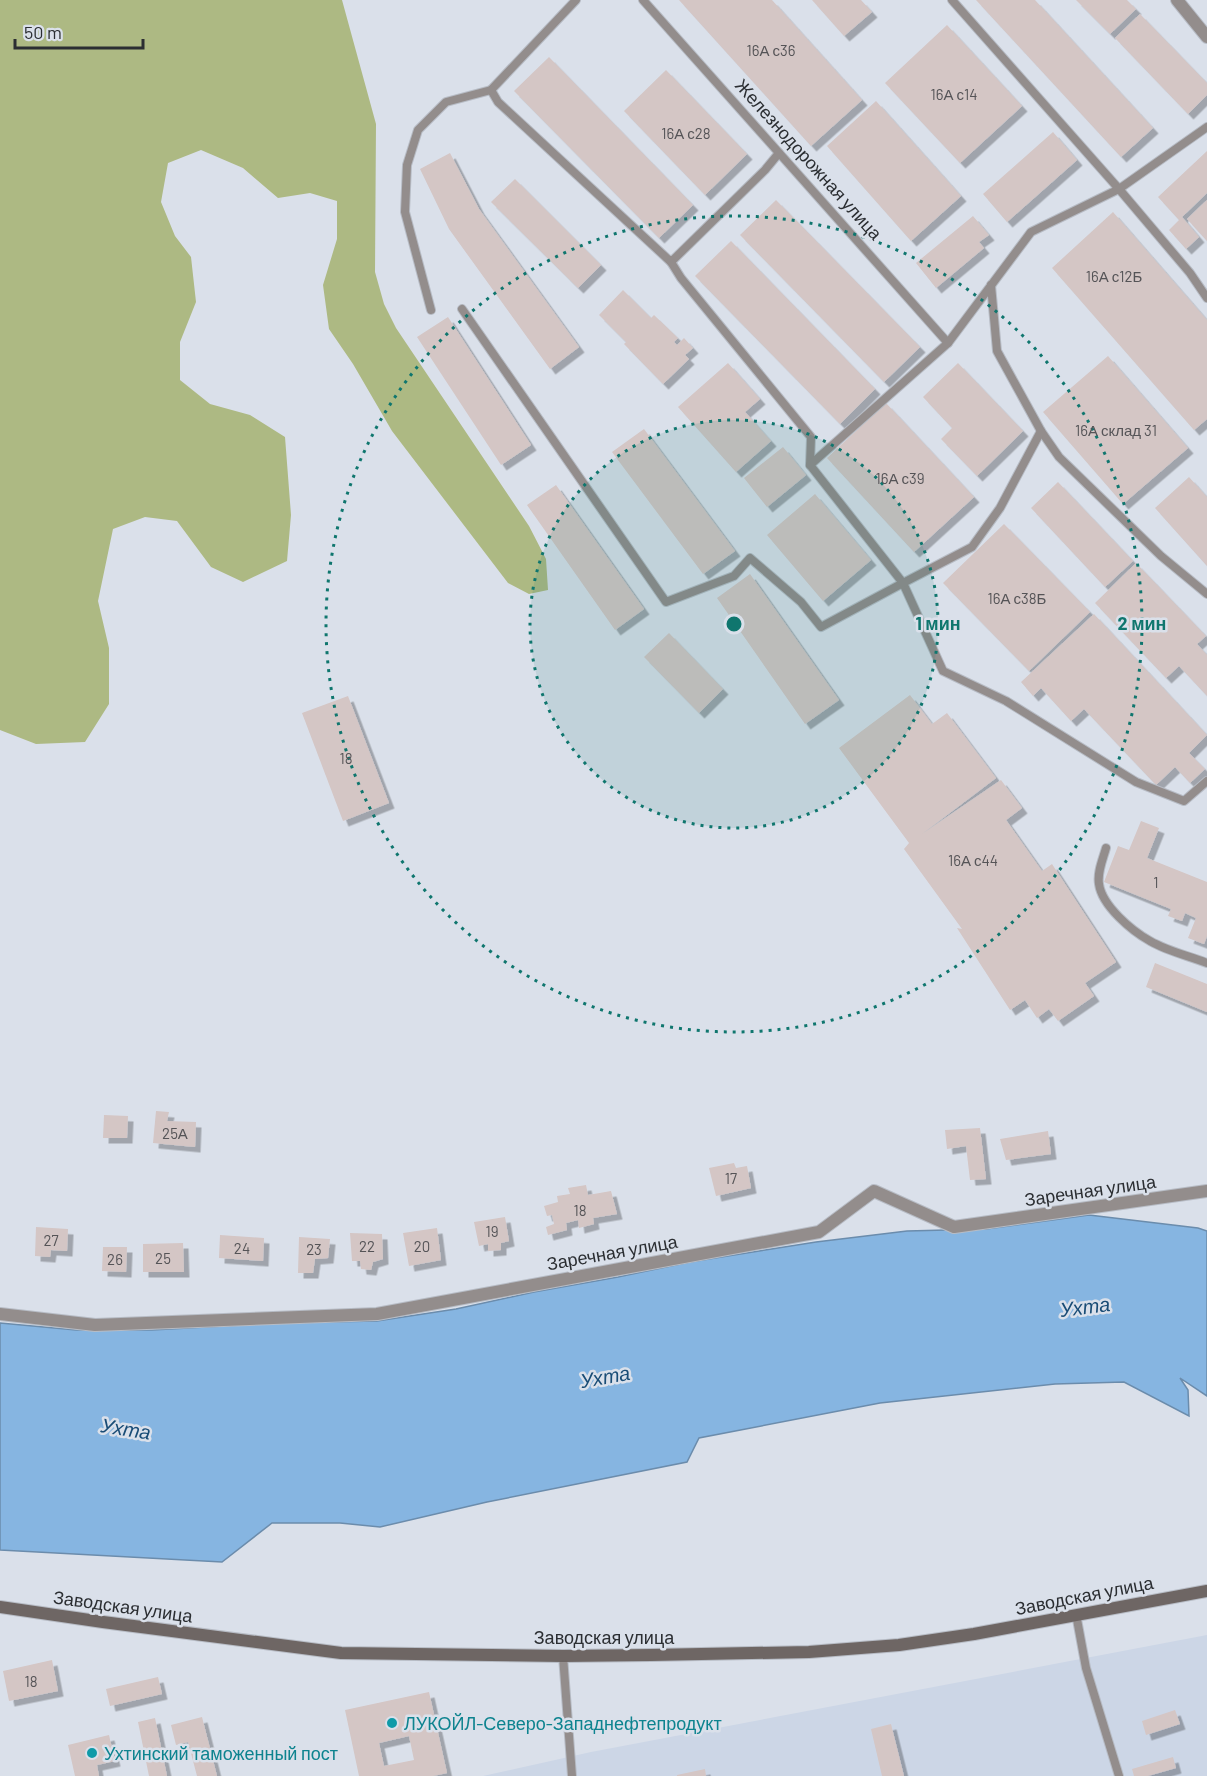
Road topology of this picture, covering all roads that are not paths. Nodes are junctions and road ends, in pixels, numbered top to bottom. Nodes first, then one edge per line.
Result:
1 (576, 0) edge
2 (643, 0) edge
3 (952, 0) edge
4 (1177, 0) edge
5 (1207, 37) edge
6 (491, 90) junction
7 (1207, 128) edge
8 (779, 153) junction
9 (1119, 189) junction
10 (671, 262) junction
11 (991, 285) junction
12 (1207, 297) edge
13 (462, 309) dead end
14 (431, 310) dead end
15 (948, 343) junction
16 (1041, 431) junction
17 (810, 465) junction
18 (903, 583) junction
19 (1207, 594) edge
20 (1207, 781) edge
21 (1106, 848) dead end
22 (1207, 963) edge
23 (1207, 1191) edge
24 (0, 1314) edge
25 (1207, 1591) edge
26 (0, 1607) edge
27 (1076, 1614) junction
28 (563, 1656) junction
29 (572, 1776) edge
30 (1119, 1776) edge

1 - 6 lane
2 - 8 lane, Железнодорожная улица
3 - 9 lane
4 - 5 street
6 - 10 lane
6 - 14 lane
7 - 9 lane
8 - 10 lane
8 - 15 lane, Железнодорожная улица
9 - 11 lane
9 - 12 lane
10 - 17 lane
11 - 15 lane
11 - 16 lane
13 - 18 lane
15 - 17 lane
16 - 18 lane
16 - 19 lane
17 - 18 lane
18 - 20 lane
21 - 22 lane
23 - 24 street, Заречная улица
25 - 27 street, Заводская улица
26 - 28 street, Заводская улица
27 - 28 street, Заводская улица
27 - 30 lane
28 - 29 lane

